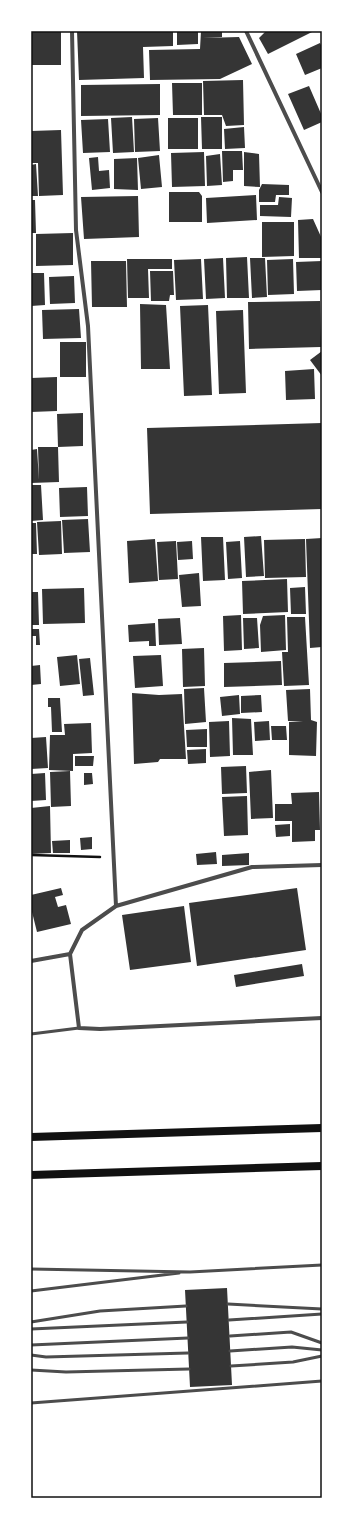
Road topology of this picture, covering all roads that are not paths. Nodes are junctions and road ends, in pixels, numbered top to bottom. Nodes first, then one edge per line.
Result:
1 (72, 31) edge
2 (246, 31) edge
3 (322, 192) edge
4 (322, 865) edge
5 (116, 906) junction
6 (70, 954) junction
7 (31, 961) edge
8 (322, 1018) edge
9 (79, 1028) junction
10 (31, 1034) edge
11 (322, 1128) edge
12 (31, 1136) edge
13 (322, 1166) edge
14 (31, 1175) edge
15 (322, 1265) edge
16 (31, 1269) edge
17 (190, 1272) junction
18 (31, 1291) edge
19 (228, 1304) dead end
20 (186, 1306) dead end
21 (322, 1309) edge
22 (322, 1314) edge
23 (229, 1320) dead end
24 (31, 1322) edge
25 (187, 1322) dead end
26 (31, 1329) edge
27 (230, 1336) dead end
28 (188, 1338) dead end
29 (322, 1344) edge
30 (31, 1345) edge
31 (322, 1350) edge
32 (230, 1351) dead end
33 (188, 1353) dead end
34 (31, 1355) edge
35 (322, 1356) edge
36 (231, 1366) dead end
37 (189, 1369) dead end
38 (31, 1370) edge
39 (322, 1380) edge
40 (31, 1403) edge

1 - 5 street
2 - 3 street
4 - 5 street
5 - 6 street
6 - 7 street
6 - 9 street
8 - 9 street
9 - 10 lane
11 - 12 main road
13 - 14 main road
15 - 17 lane
16 - 17 lane
17 - 18 lane
19 - 21 lane
20 - 24 lane
22 - 23 lane
25 - 26 lane
27 - 29 lane
28 - 30 lane
31 - 32 lane
33 - 34 lane
35 - 36 lane
37 - 38 lane
39 - 40 lane

